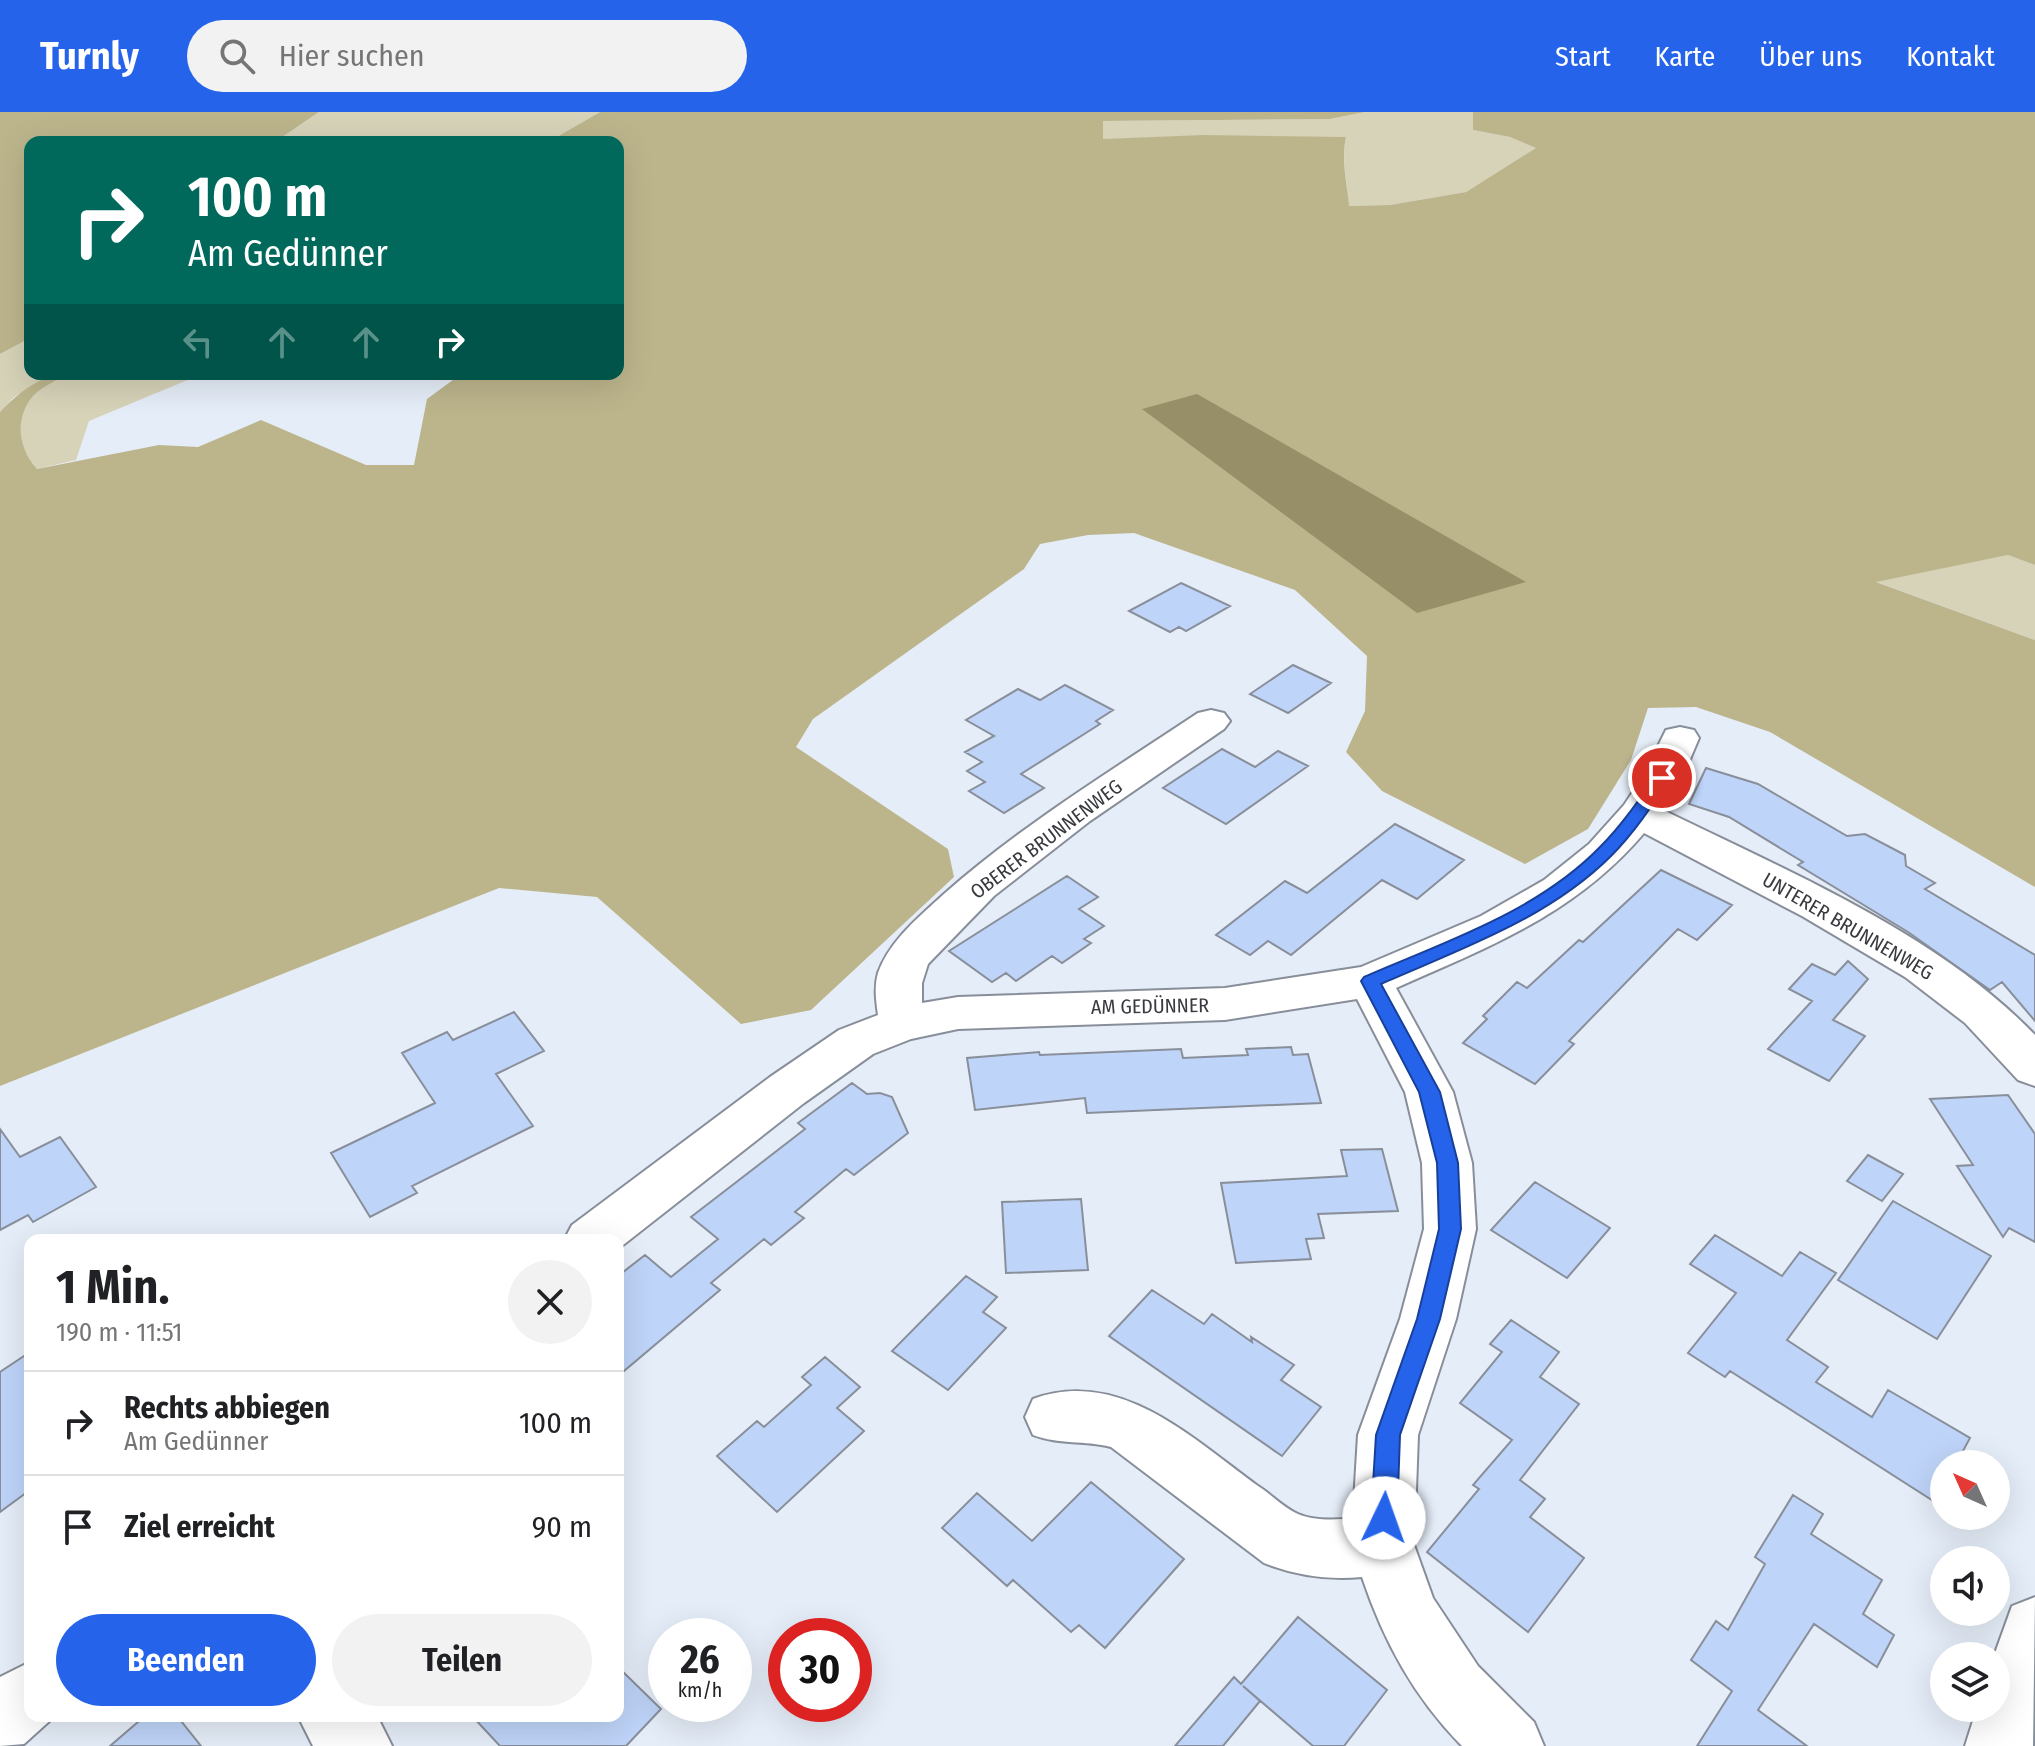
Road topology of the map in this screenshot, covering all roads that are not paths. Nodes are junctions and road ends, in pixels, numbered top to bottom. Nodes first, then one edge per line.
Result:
1 (1211, 721) dead end
2 (1680, 738) dead end
3 (1638, 814) junction
4 (1370, 981) junction
5 (902, 1024) junction
6 (2035, 1068) edge
7 (599, 1234) edge
8 (1054, 1417) dead end
9 (1383, 1545) junction
10 (2035, 1629) edge
11 (24, 1700) edge
12 (0, 1720) edge
13 (337, 1722) edge
14 (358, 1746) edge
15 (1510, 1746) edge
16 (1999, 1746) edge

1 - 5 street, OBERER BRUNNENWEG
2 - 3 street, AM GEDÜNNER
3 - 4 street, AM GEDÜNNER
3 - 6 street, UNTERER BRUNNENWEG
4 - 5 street, AM GEDÜNNER
4 - 9 street
5 - 7 street, AM GEDÜNNER
8 - 9 street
9 - 15 street
10 - 16 street
11 - 12 street
13 - 14 street

